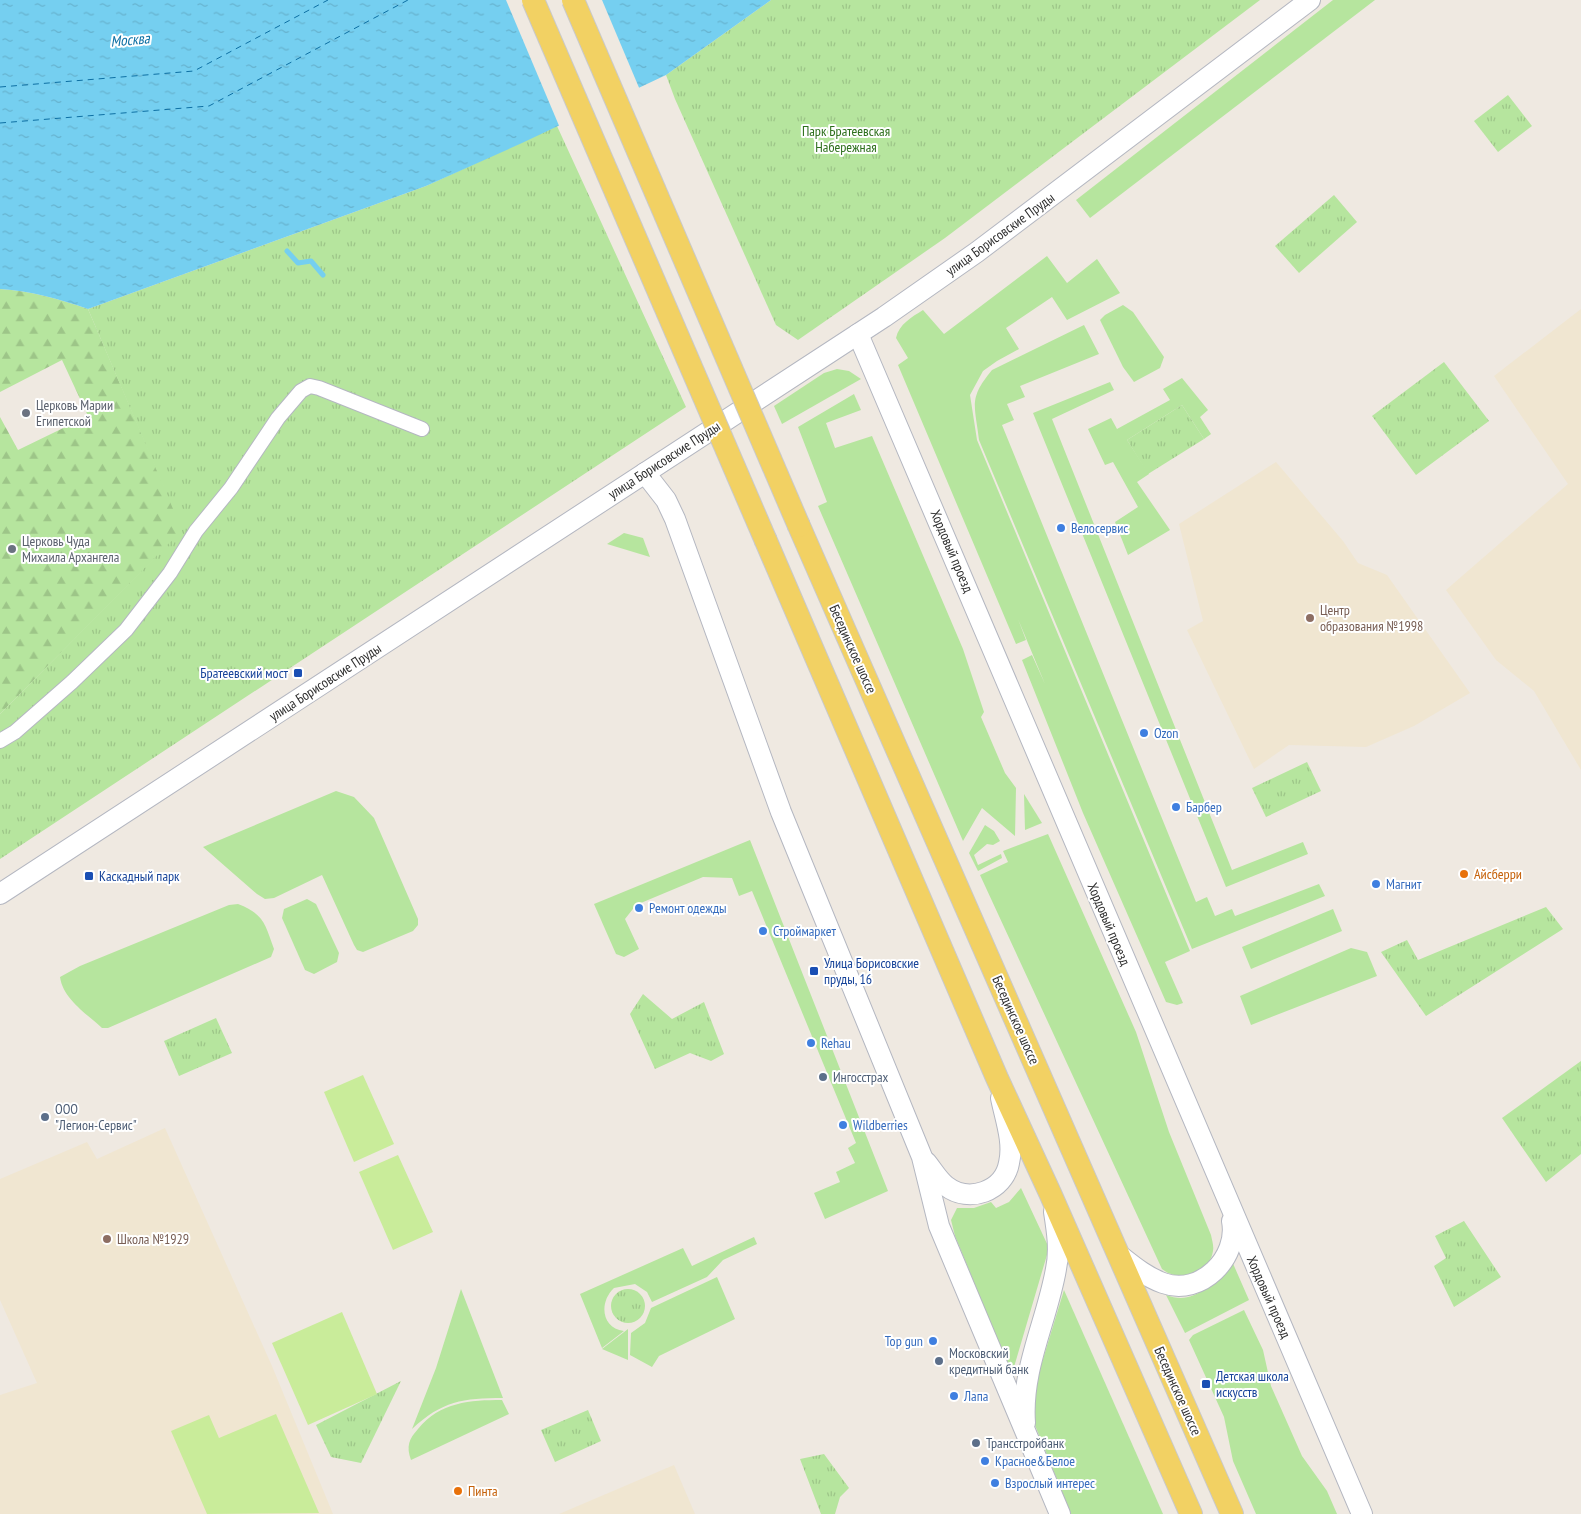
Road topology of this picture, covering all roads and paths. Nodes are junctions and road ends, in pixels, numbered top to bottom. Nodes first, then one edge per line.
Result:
1 (533, 0) edge
2 (573, 0) edge
3 (1310, 0) edge
4 (858, 334) junction
5 (422, 429) dead end
6 (646, 473) junction
7 (0, 741) edge
8 (0, 894) edge
9 (998, 1078) junction
10 (922, 1157) junction
11 (1050, 1193) junction
12 (1229, 1204) junction
13 (1118, 1254) junction
14 (1026, 1433) junction
15 (1060, 1514) edge
16 (1191, 1514) edge
17 (1232, 1514) edge
18 (1362, 1514) edge

1 - 9 main road, bridge
2 - 13 main road, Бесединское шоссе, bridge
3 - 4 main road, улица Борисовские Пруды
4 - 6 main road, улица Борисовские Пруды
4 - 12 main road, Хордовый проезд
5 - 7 street
6 - 8 main road, улица Борисовские Пруды
6 - 10 main road
9 - 10 main road
9 - 11 main road
10 - 14 main road
11 - 14 main road
11 - 16 main road
12 - 13 main road
12 - 18 main road, Хордовый проезд
13 - 17 main road, Бесединское шоссе
14 - 15 main road

